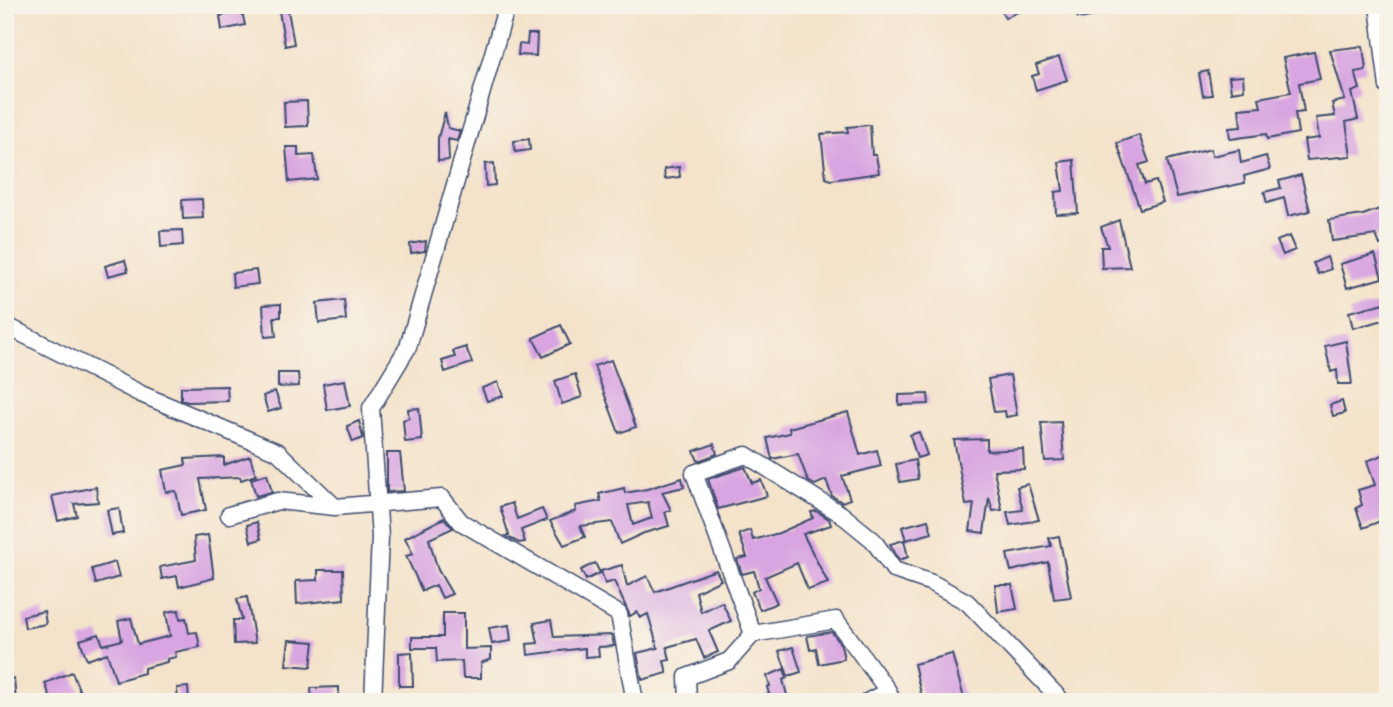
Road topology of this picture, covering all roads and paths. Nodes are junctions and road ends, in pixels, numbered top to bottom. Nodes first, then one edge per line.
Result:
1 (506, 5) edge
2 (1080, 5) edge
3 (1107, 5) edge
4 (1378, 5) edge
5 (1384, 27) edge
6 (1388, 87) edge
7 (5, 325) edge
8 (377, 504) junction
9 (335, 507) junction
10 (229, 515) dead end
11 (753, 634) junction
12 (890, 696) edge
13 (373, 702) edge
14 (635, 702) edge
15 (688, 702) edge
16 (867, 702) edge
17 (1063, 702) edge

1 - 8 street
2 - 3 street
4 - 5 street
5 - 6 street
7 - 9 street
8 - 9 street
8 - 13 street
8 - 14 street
9 - 10 street
11 - 12 street
11 - 15 street
11 - 17 street
12 - 16 street

